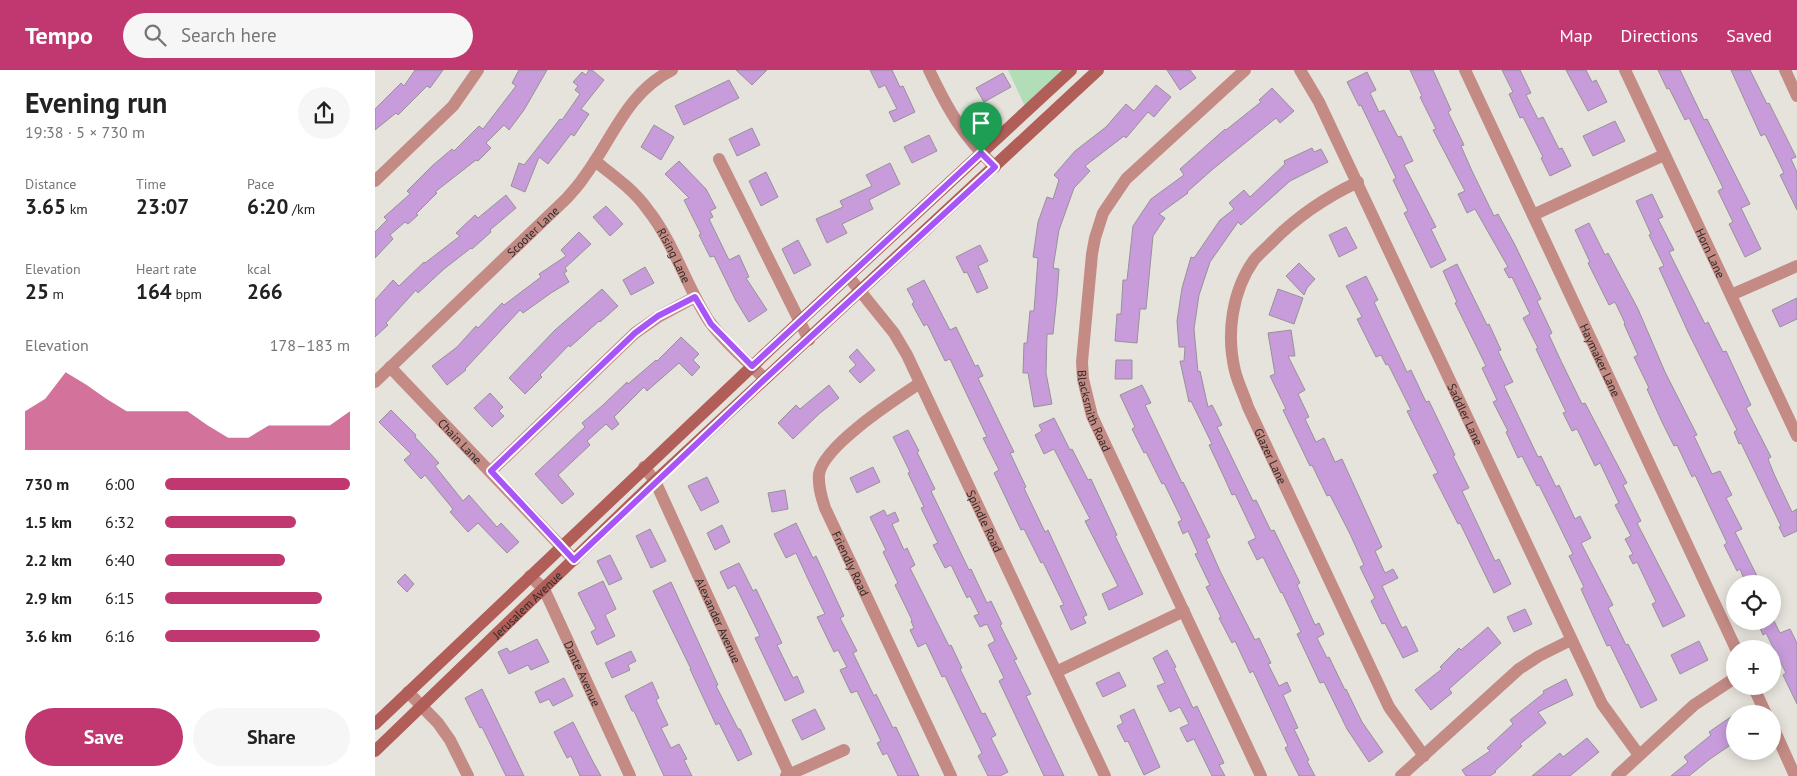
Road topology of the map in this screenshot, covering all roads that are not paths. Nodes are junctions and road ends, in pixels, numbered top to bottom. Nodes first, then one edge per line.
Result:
1 (478, 70) edge
2 (672, 70) edge
3 (929, 70) edge
4 (1071, 70) edge
5 (1098, 70) edge
6 (1245, 70) edge
7 (1300, 70) edge
8 (1465, 70) edge
9 (1625, 70) edge
10 (1785, 70) edge
11 (1797, 96) edge
12 (981, 153) junction
13 (1665, 155) junction
14 (719, 159) dead end
15 (595, 161) junction
16 (995, 167) junction
17 (375, 181) edge
18 (1358, 182) junction
19 (1533, 215) junction
20 (1797, 266) edge
21 (848, 276) junction
22 (860, 292) junction
23 (1731, 295) junction
24 (695, 297) junction
25 (799, 321) junction
26 (809, 340) junction
27 (752, 366) junction
28 (390, 367) junction
29 (765, 379) junction
30 (375, 382) edge
31 (920, 383) junction
32 (1796, 430) edge
33 (645, 467) junction
34 (491, 471) junction
35 (655, 481) junction
36 (561, 546) junction
37 (574, 560) junction
38 (530, 576) junction
39 (544, 590) junction
40 (1184, 611) junction
41 (1571, 640) junction
42 (1732, 640) edge
43 (1056, 672) junction
44 (1726, 684) edge
45 (408, 692) junction
46 (421, 707) junction
47 (375, 724) edge
48 (1781, 745) edge
49 (375, 750) edge
50 (844, 750) dead end
51 (1639, 755) junction
52 (1424, 756) junction
53 (468, 776) edge
54 (630, 776) edge
55 (788, 776) edge
56 (951, 776) edge
57 (1105, 776) edge
58 (1261, 776) edge
59 (1401, 776) edge
60 (1617, 776) edge
61 (1795, 776) edge

1 - 17 street
2 - 15 street, Scooter Lane
3 - 12 street
4 - 12 main road, Jerusalem Avenue
5 - 16 main road, Jerusalem Avenue
6 - 40 street, Blacksmith Road
7 - 18 street, Saddler Lane
8 - 19 street, Haymaker Lane
9 - 13 street, Horn Lane
10 - 11 street
12 - 16 street
12 - 21 main road, Jerusalem Avenue
13 - 19 street
13 - 23 street, Horn Lane
14 - 25 street
15 - 24 street, Rising Lane
15 - 28 street, Scooter Lane
16 - 22 main road, Jerusalem Avenue
18 - 41 street, Saddler Lane
18 - 52 street, Glazer Lane
19 - 42 street, Haymaker Lane
20 - 23 street
21 - 22 street, Spindle Road
21 - 25 main road, Jerusalem Avenue
22 - 26 main road, Jerusalem Avenue
22 - 31 street, Spindle Road
23 - 32 street, Horn Lane
24 - 27 street, Rising Lane
24 - 34 street
25 - 26 street
25 - 27 main road, Jerusalem Avenue
26 - 29 main road, Jerusalem Avenue
27 - 29 street, Rising Lane
27 - 33 main road, Jerusalem Avenue
28 - 30 street, Scooter Lane
28 - 34 street, Chain Lane
29 - 35 main road, Jerusalem Avenue
31 - 43 street, Spindle Road
31 - 56 street, Friendly Road
33 - 35 street, Alexander Avenue
33 - 36 main road, Jerusalem Avenue
34 - 36 street, Chain Lane
35 - 37 main road, Jerusalem Avenue
35 - 55 street, Alexander Avenue
36 - 37 street, Chain Lane
36 - 38 main road, Jerusalem Avenue
37 - 39 main road, Jerusalem Avenue
38 - 39 street, Dante Avenue
38 - 45 main road, Jerusalem Avenue
39 - 46 main road, Jerusalem Avenue
39 - 54 street, Dante Avenue
40 - 43 street
40 - 58 street, Blacksmith Road
41 - 51 street, Saddler Lane
41 - 52 street
43 - 57 street, Spindle Road
44 - 51 street
45 - 46 street
45 - 47 main road, Jerusalem Avenue
46 - 49 main road, Jerusalem Avenue
46 - 53 street
48 - 61 street
50 - 55 street
51 - 60 street
52 - 59 street

